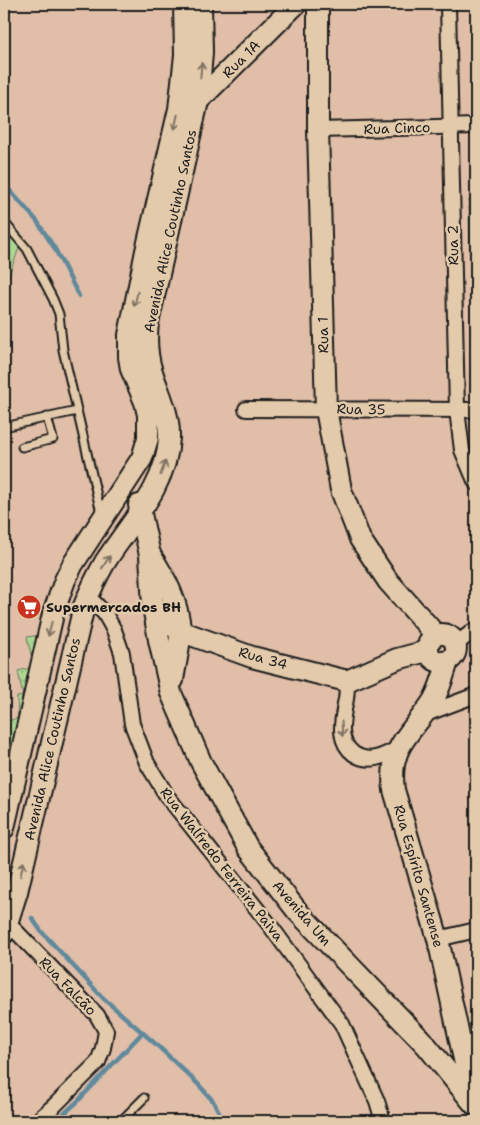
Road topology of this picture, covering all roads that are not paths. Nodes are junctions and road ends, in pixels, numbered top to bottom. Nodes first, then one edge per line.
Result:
1 (184, 4) edge
2 (201, 4) edge
3 (296, 4) edge
4 (318, 4) edge
5 (448, 4) edge
6 (190, 99) junction
7 (450, 126) junction
8 (476, 126) edge
9 (318, 130) junction
10 (4, 222) edge
11 (246, 408) dead end
12 (326, 409) junction
13 (457, 410) junction
14 (476, 410) edge
15 (77, 411) junction
16 (46, 417) junction
17 (4, 427) edge
18 (22, 447) dead end
19 (146, 448) junction
20 (476, 483) edge
21 (140, 511) junction
22 (102, 518) junction
23 (150, 555) junction
24 (88, 596) junction
25 (153, 606) junction
26 (476, 629) edge
27 (180, 631) junction
28 (431, 642) junction
29 (452, 653) junction
30 (347, 681) junction
31 (171, 693) junction
32 (476, 695) edge
33 (423, 716) junction
34 (398, 749) junction
35 (4, 828) edge
36 (6, 928) edge
37 (476, 930) edge
38 (438, 939) junction
39 (470, 1055) edge
40 (144, 1098) dead end
41 (475, 1111) edge
42 (37, 1121) edge
43 (121, 1121) edge
44 (383, 1121) edge

1 - 6 street, Avenida Alice Coutinho Santos
6 -> 2 street, Avenida Alice Coutinho Santos
3 - 6 street, Rua 1A
4 - 9 street, Rua 1
5 - 7 street, Rua 2
6 -> 19 street, Avenida Alice Coutinho Santos
21 -> 6 street, Avenida Alice Coutinho Santos
7 - 8 street, Rua Cinco
7 - 9 street, Rua Cinco
7 - 13 street, Rua 2
9 - 12 street, Rua 1
10 - 15 lane
11 - 12 street, Rua 35
12 - 13 street, Rua 35
12 - 28 street, Rua 1
13 - 14 street, Rua 35
13 - 20 street, Rua 2
15 - 16 lane
15 - 22 lane
16 - 17 lane
16 - 18 lane
19 - 21 street, Avenida Um
19 - 22 street, Avenida Alice Coutinho Santos
21 - 23 street, Avenida Um
24 -> 21 street, Avenida Alice Coutinho Santos
22 -> 35 street, Avenida Alice Coutinho Santos
23 - 25 street, Avenida Um
23 - 27 street, Avenida Um
36 -> 24 street, Avenida Alice Coutinho Santos
24 - 44 street, Rua Walfredo Ferreira Paiva
25 - 27 street, Rua 34
25 - 31 street, Avenida Um
26 - 29 street
27 - 30 street, Rua 34
27 - 31 street, Avenida Um
28 - 29 street
28 - 30 street
29 - 33 street, Rua Espírito Santense
30 -> 34 street
31 - 41 street, Avenida Um
32 - 33 street
33 - 34 street, Rua Espírito Santense
34 - 38 street, Rua Espírito Santense
36 - 42 street, Rua Falcão
37 - 38 street
38 - 39 street, Rua Espírito Santense
39 - 41 street, Rua Espírito Santense
40 - 43 lane

